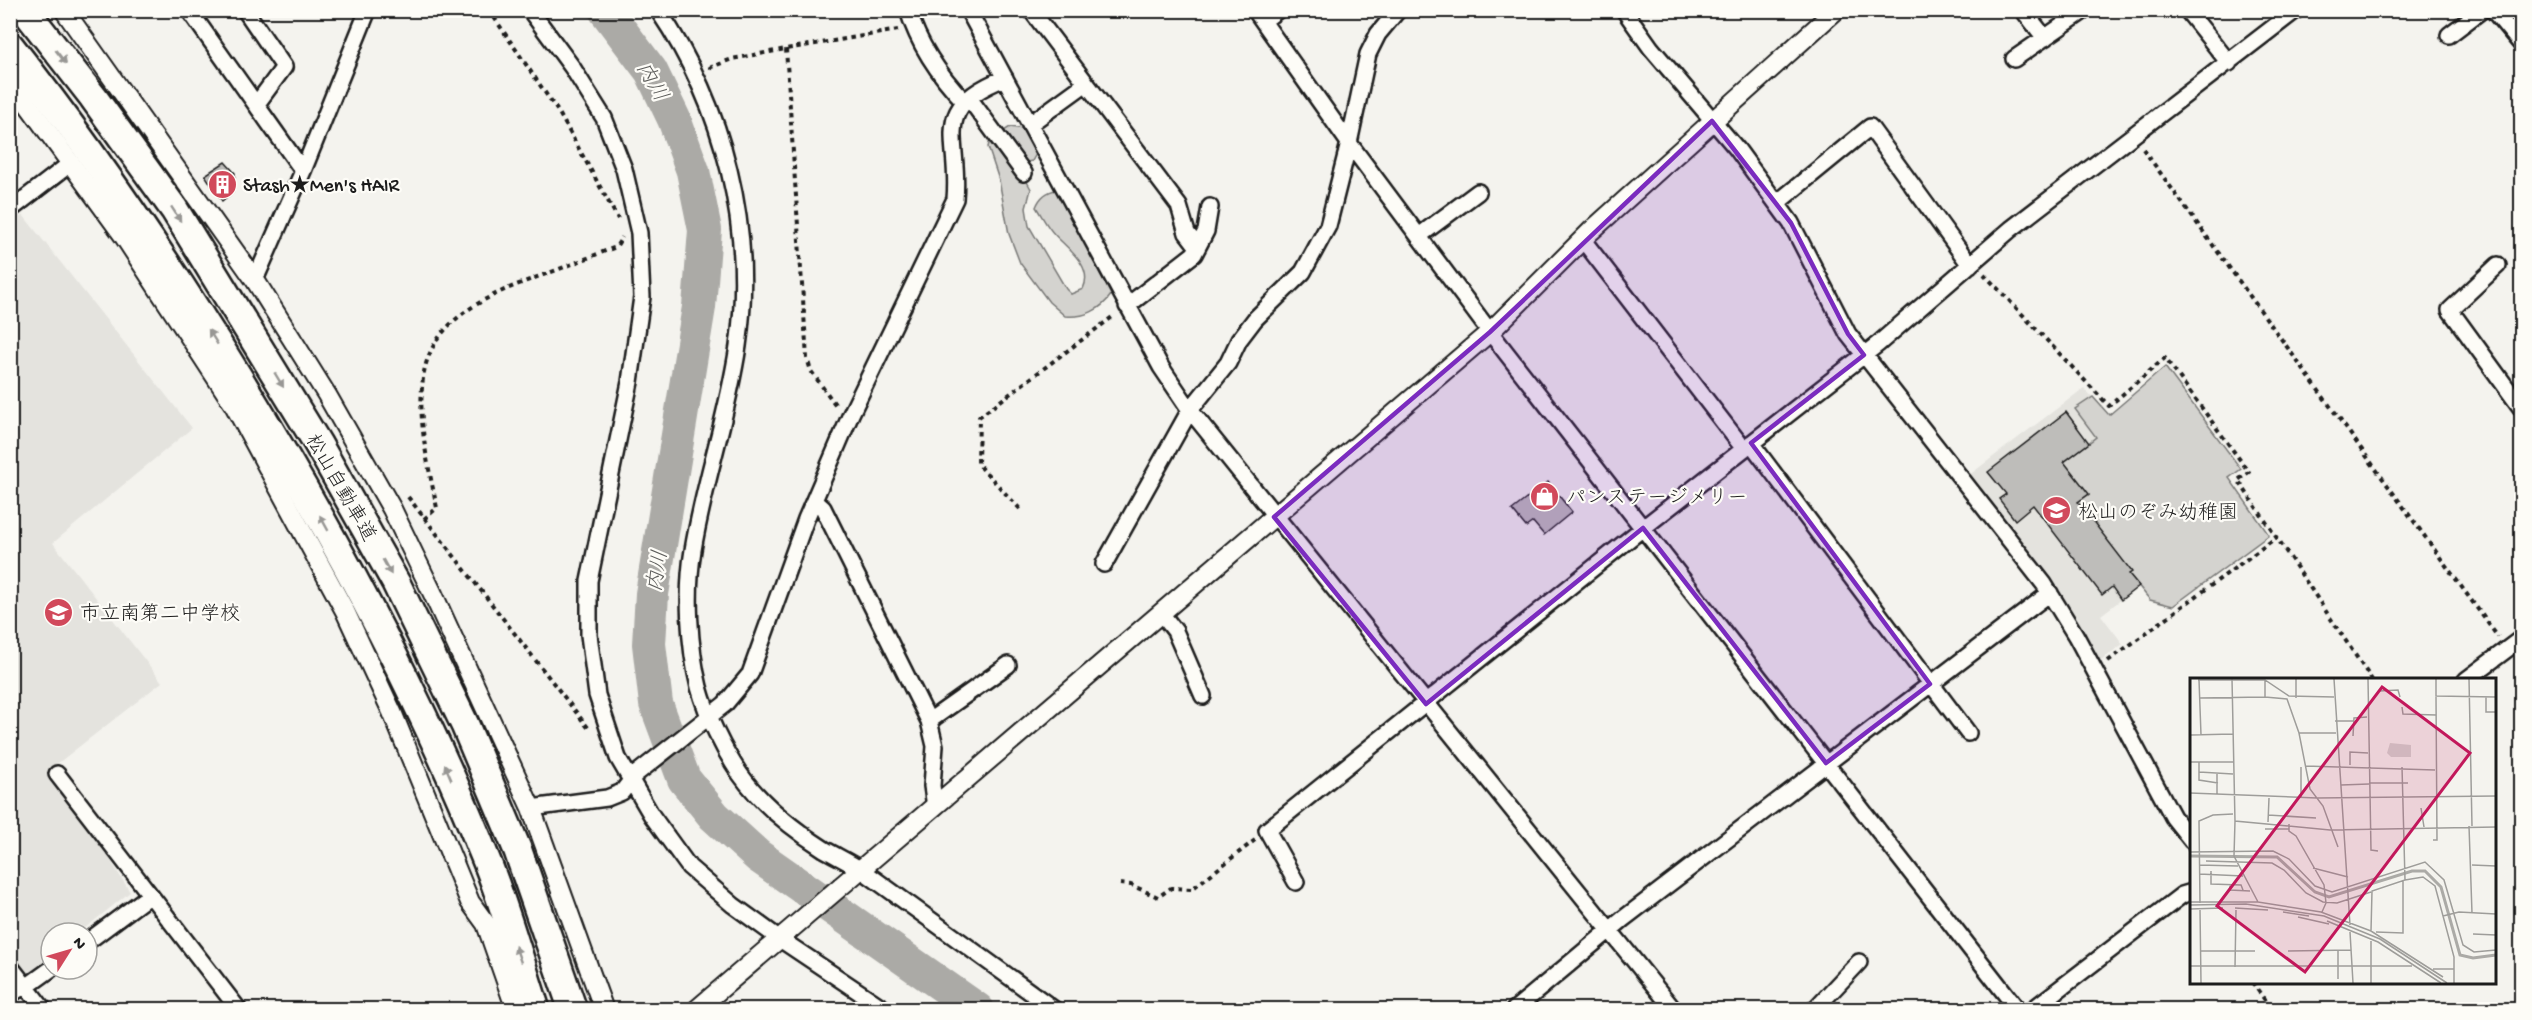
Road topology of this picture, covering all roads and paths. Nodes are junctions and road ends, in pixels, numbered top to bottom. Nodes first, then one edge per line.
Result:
1 (25, 10) edge
2 (64, 10) edge
3 (189, 10) edge
4 (245, 10) edge
5 (489, 10) edge
6 (530, 10) edge
7 (658, 10) edge
8 (908, 10) edge
9 (968, 10) edge
10 (1031, 10) edge
11 (1278, 10) edge
12 (1398, 10) edge
13 (1624, 10) edge
14 (1836, 10) edge
15 (2023, 10) edge
16 (2085, 10) edge
17 (2187, 10) edge
18 (2296, 10) edge
19 (2482, 10) edge
20 (2493, 10) edge
21 (362, 14) edge
22 (1259, 16) edge
23 (914, 28) junction
24 (2449, 35) dead end
25 (2045, 38) junction
26 (2522, 45) edge
27 (10, 46) edge
28 (786, 49) junction
29 (2014, 59) dead end
30 (2229, 63) junction
31 (694, 73) junction
32 (1005, 78) junction
33 (10, 80) edge
34 (1085, 84) junction
35 (967, 100) junction
36 (255, 105) junction
37 (1712, 121) junction
38 (1030, 124) junction
39 (2133, 136) junction
40 (1349, 143) junction
41 (71, 163) junction
42 (303, 171) junction
43 (1024, 173) dead end
44 (1478, 192) dead end
45 (1777, 203) junction
46 (1210, 207) dead end
47 (10, 210) edge
48 (1419, 236) junction
49 (1583, 240) junction
50 (1197, 246) junction
51 (1971, 263) junction
52 (2498, 265) dead end
53 (255, 280) junction
54 (1127, 306) junction
55 (1490, 332) junction
56 (1864, 355) junction
57 (2522, 409) edge
58 (1190, 410) junction
59 (851, 414) junction
60 (1748, 446) junction
61 (405, 494) dead end
62 (814, 500) junction
63 (1020, 509) dead end
64 (1274, 517) junction
65 (424, 519) junction
66 (1643, 528) junction
67 (2277, 537) junction
68 (1104, 564) dead end
69 (2050, 593) junction
70 (1161, 613) junction
71 (2522, 638) edge
72 (2507, 649) junction
73 (1008, 664) dead end
74 (2095, 671) junction
75 (2371, 678) edge
76 (2469, 678) edge
77 (1930, 684) junction
78 (1203, 696) dead end
79 (1426, 704) junction
80 (708, 718) junction
81 (929, 721) junction
82 (1968, 733) dead end
83 (594, 734) dead end
84 (1826, 763) junction
85 (57, 774) dead end
86 (633, 777) junction
87 (935, 807) junction
88 (531, 808) junction
89 (1267, 830) junction
90 (2190, 838) edge
91 (859, 872) junction
92 (1296, 882) dead end
93 (1120, 884) dead end
94 (2190, 893) edge
95 (150, 895) junction
96 (1609, 931) junction
97 (99, 933) edge
98 (783, 937) junction
99 (1859, 962) dead end
100 (10, 966) edge
101 (39, 977) edge
102 (2253, 984) edge
103 (25, 986) junction
104 (10, 995) edge
105 (44, 1010) edge
106 (239, 1010) edge
107 (516, 1010) edge
108 (536, 1010) edge
109 (573, 1010) edge
110 (604, 1010) edge
111 (696, 1010) edge
112 (886, 1010) edge
113 (1055, 1010) edge
114 (1514, 1010) edge
115 (1674, 1010) edge
116 (1814, 1010) edge
117 (2018, 1010) edge
118 (2032, 1010) edge
119 (2272, 1010) edge

1 -> 109 highway, 松山自動車道
2 - 53 street
3 - 36 street
4 - 36 street
5 - 65 path
6 - 86 street
7 - 31 street
8 - 23 street
9 - 32 street
10 - 34 street
11 - 22 street
12 - 40 street
13 - 37 street
14 - 37 street
15 - 25 street
16 - 25 street
17 - 30 street
18 - 30 street
19 - 24 street
20 - 26 street
21 - 42 street
22 - 40 street
23 - 28 path
23 - 35 street
25 - 29 street
108 -> 27 highway, 松山自動車道
28 - 31 path
28 - 59 path
30 - 39 street
31 - 80 street
32 - 35 street
32 - 38 street
33 - 41 street
34 - 38 street
34 - 50 street
35 - 43 street
35 - 59 street
36 - 42 street
37 - 45 street
37 - 49 street
38 - 54 street
39 - 51 street
39 - 72 path
40 - 48 street
40 - 58 street
41 - 47 street
41 - 107 street
42 - 53 street
44 - 48 street
45 - 51 street
45 - 56 street
46 - 50 street
48 - 55 street
49 - 55 street
49 - 60 street
50 - 54 street
51 - 56 street
51 - 67 path
52 - 57 street
53 - 88 street
54 - 58 street
54 - 63 path
55 - 64 street
55 - 66 street
56 - 60 street
56 - 69 street
58 - 64 street
58 - 68 street
59 - 62 street
60 - 66 street
60 - 77 street
61 - 65 path
62 - 80 street
62 - 81 street
64 - 70 street
64 - 79 street
65 - 83 path
66 - 79 street
66 - 84 street
67 - 74 path
67 - 75 path
69 - 74 street
69 - 77 street
70 - 78 street
70 - 87 street
71 - 72 street
72 - 76 street
73 - 81 street
74 - 90 street
77 - 82 street
77 - 84 street
79 - 89 street
79 - 96 street
80 - 86 street
80 - 91 street
81 - 87 street
84 - 96 street
84 - 117 street
85 - 95 street
86 - 88 street
86 - 98 street
87 - 91 street
88 - 110 street
89 - 92 street
89 - 93 path
91 - 98 street
91 - 113 street
94 - 118 street
95 - 97 street
95 - 106 street
96 - 114 street
96 - 115 street
98 - 111 street
98 - 112 street
99 - 116 street
100 - 103 street
101 - 103 street
102 - 119 path
103 - 104 street
103 - 105 street

